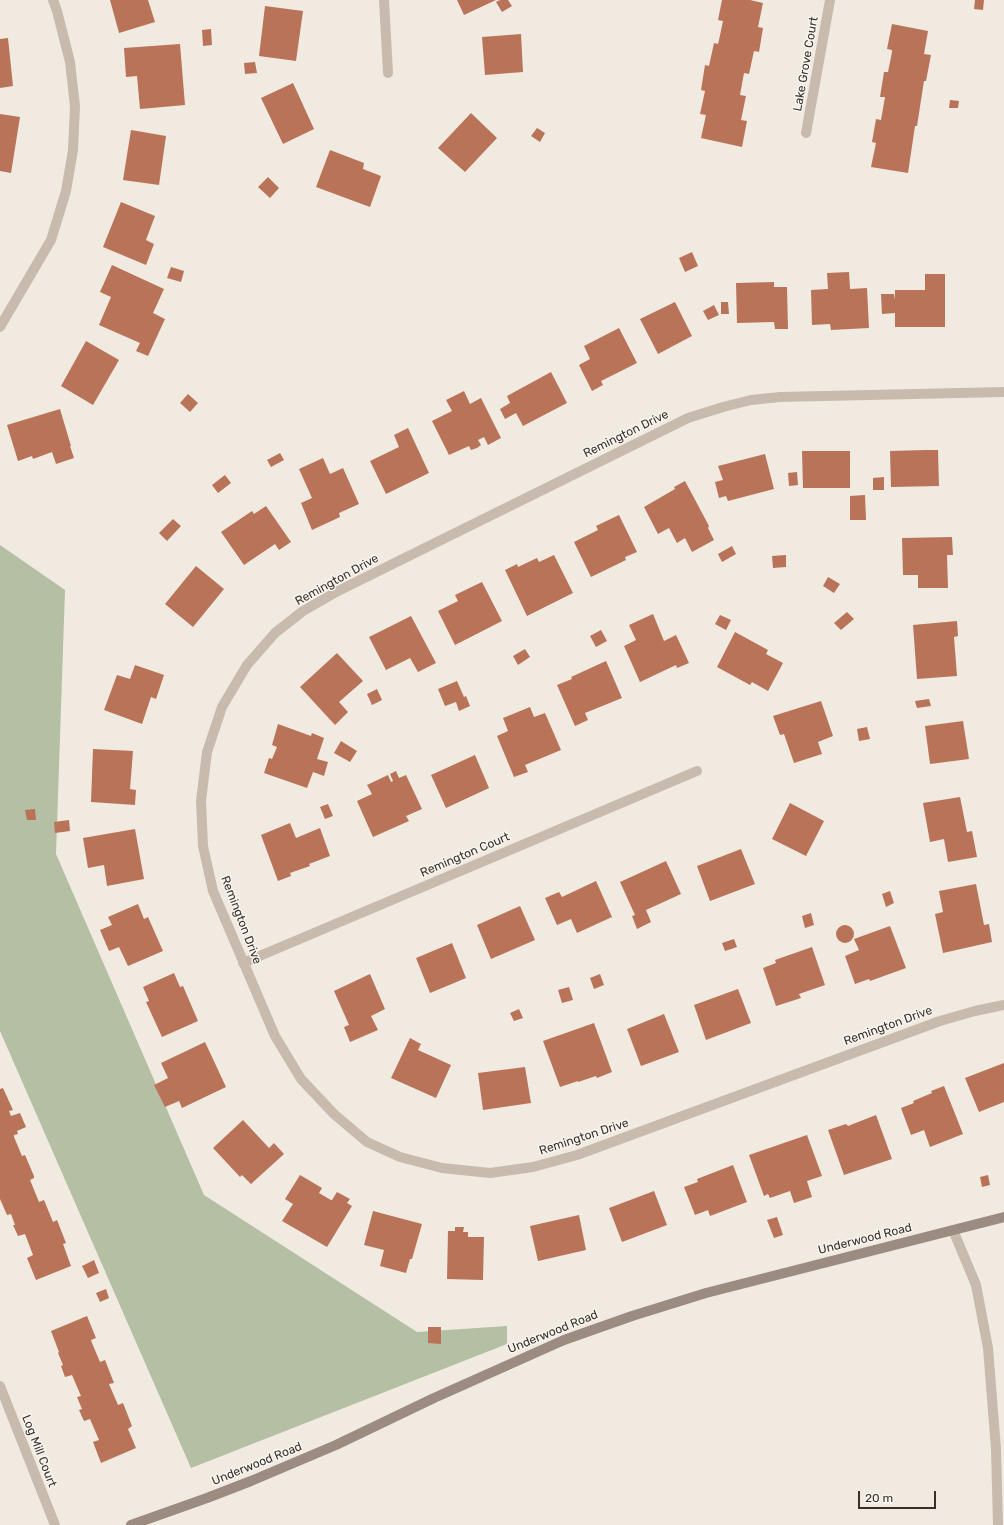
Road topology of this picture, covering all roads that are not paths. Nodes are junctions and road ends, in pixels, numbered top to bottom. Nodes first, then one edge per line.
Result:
1 (53, 0) edge
2 (384, 0) edge
3 (830, 0) edge
4 (388, 73) dead end
5 (806, 133) dead end
6 (0, 327) edge
7 (1004, 392) edge
8 (697, 772) dead end
9 (243, 963) junction
10 (1004, 1005) edge
11 (1004, 1217) edge
12 (953, 1230) junction
13 (0, 1386) edge
14 (55, 1525) edge
15 (131, 1525) edge
16 (998, 1525) edge

1 - 6 street
2 - 4 street
3 - 5 street, Lake Grove Court
7 - 9 street, Remington Drive
8 - 9 street, Remington Court
9 - 10 street, Remington Drive
11 - 12 street, Underwood Road
12 - 15 street, Underwood Road
12 - 16 street
13 - 14 street, Log Mill Court

